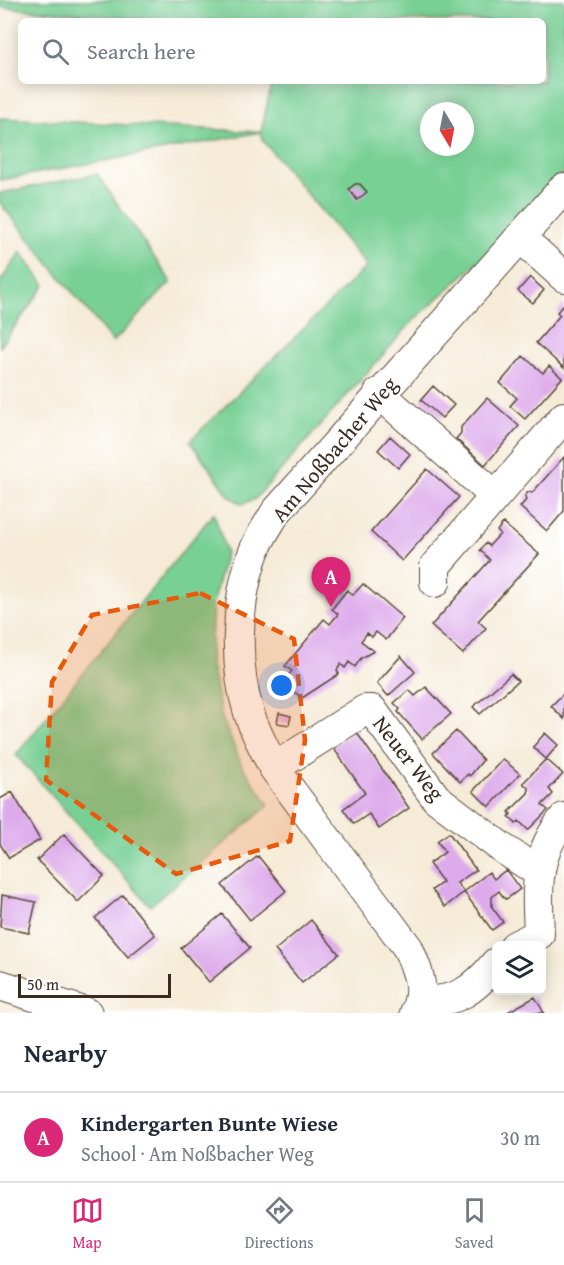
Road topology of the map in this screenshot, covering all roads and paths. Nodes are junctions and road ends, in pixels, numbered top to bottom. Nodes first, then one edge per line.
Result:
1 (564, 188) edge
2 (520, 237) junction
3 (564, 277) edge
4 (379, 393) junction
5 (564, 417) edge
6 (494, 495) junction
7 (435, 582) dead end
8 (274, 768) junction
9 (564, 818) edge
10 (540, 873) junction
11 (540, 941) edge
12 (492, 968) edge
13 (0, 985) edge
14 (418, 1007) edge
15 (85, 1013) edge

1 - 2 street, Am Noßbacher Weg
2 - 3 street
2 - 4 street, Am Noßbacher Weg
4 - 6 street
4 - 8 street, Am Noßbacher Weg
5 - 6 street
6 - 7 street
8 - 10 street, Neuer Weg
8 - 14 street, Am Noßbacher Weg
9 - 10 street
10 - 11 street
12 - 14 street
13 - 15 street

